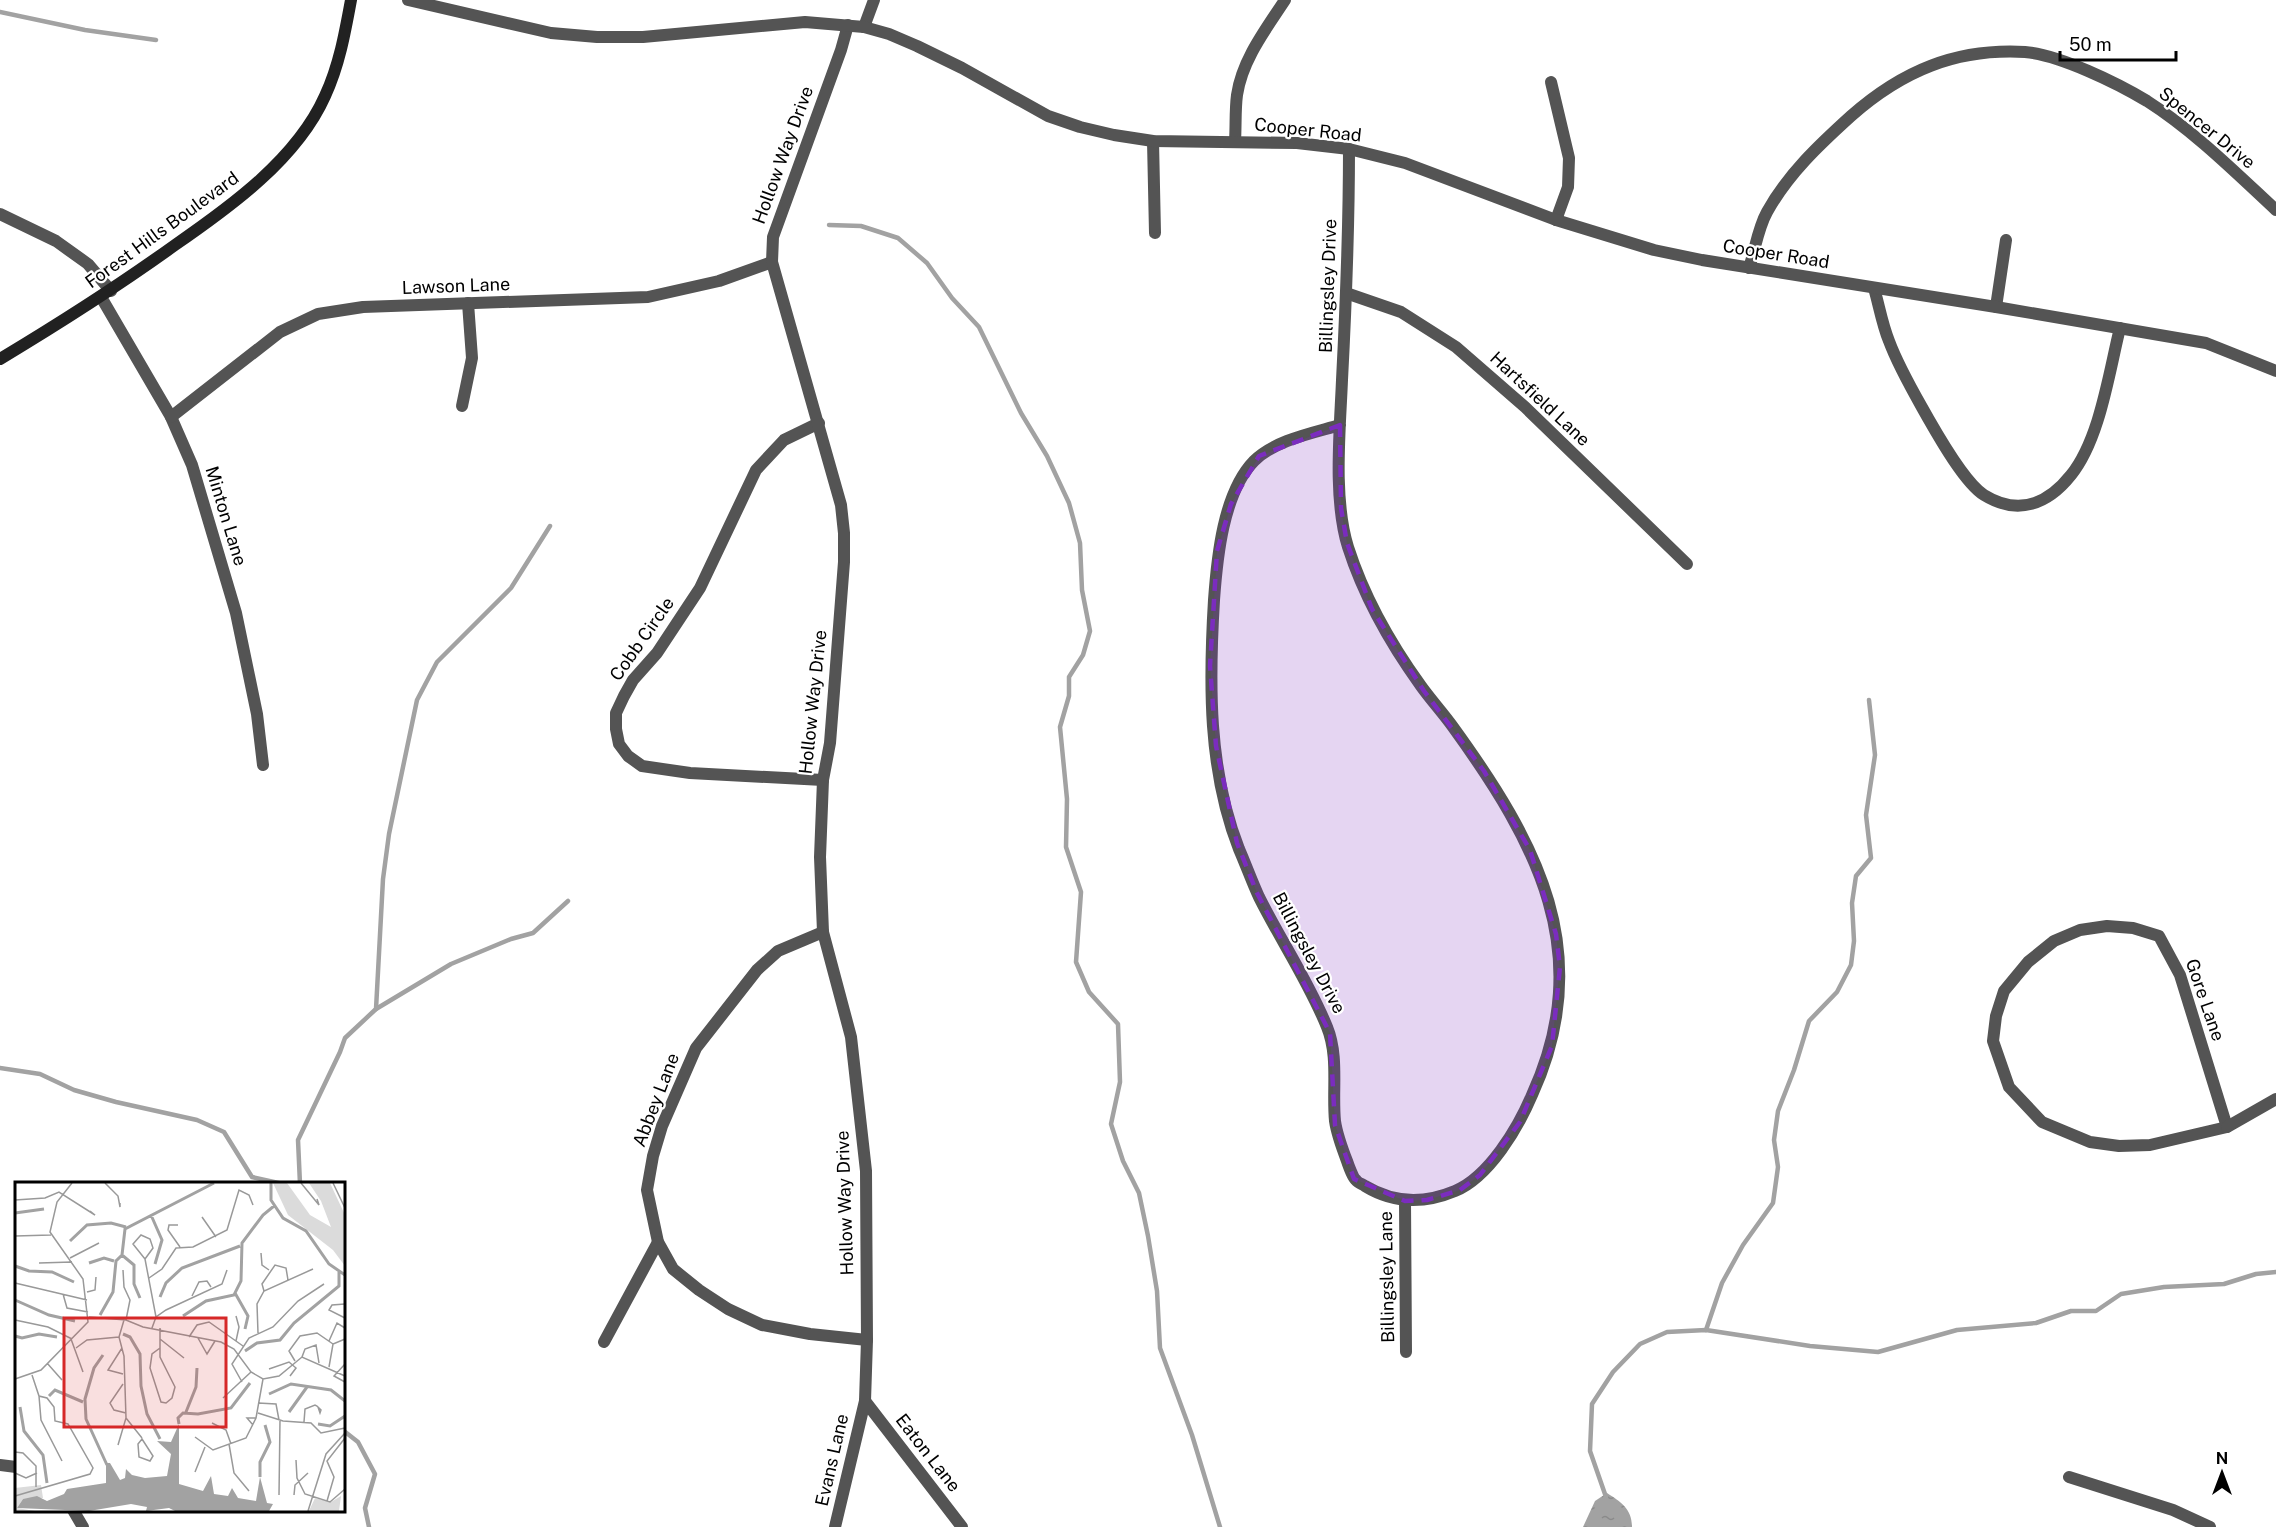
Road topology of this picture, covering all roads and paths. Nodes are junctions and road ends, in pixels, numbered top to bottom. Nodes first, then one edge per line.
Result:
1 (351, 0) edge
2 (408, 0) edge
3 (874, 0) edge
4 (1285, 0) edge
5 (848, 25) junction
6 (864, 27) junction
7 (1551, 82) dead end
8 (1154, 141) junction
9 (1235, 141) junction
10 (1349, 149) junction
11 (2276, 210) edge
12 (0, 214) edge
13 (1557, 220) junction
14 (1155, 232) dead end
15 (2006, 240) dead end
16 (772, 262) junction
17 (1749, 268) junction
18 (1874, 288) junction
19 (1346, 293) junction
20 (106, 294) junction
21 (468, 303) junction
22 (1996, 307) junction
23 (2120, 328) junction
24 (0, 359) edge
25 (2276, 371) edge
26 (462, 406) dead end
27 (171, 417) junction
28 (819, 423) junction
29 (1341, 425) junction
30 (1687, 564) dead end
31 (263, 765) dead end
32 (823, 780) junction
33 (823, 932) junction
34 (2276, 1099) edge
35 (2227, 1127) junction
36 (1405, 1201) junction
37 (658, 1242) junction
38 (867, 1340) junction
39 (604, 1342) dead end
40 (1406, 1352) dead end
41 (865, 1401) junction
42 (0, 1465) edge
43 (15, 1467) edge
44 (2069, 1477) dead end
45 (74, 1512) edge
46 (83, 1527) edge
47 (835, 1527) edge
48 (962, 1527) edge
49 (2210, 1527) edge

1 - 20 main road, Forest Hills Boulevard
2 - 5 street, Cooper Road
3 - 6 street
4 - 9 street
5 - 6 street, Cooper Road
5 - 16 street, Hollow Way Drive
6 - 8 street, Cooper Road
7 - 13 street
8 - 9 street, Cooper Road
8 - 14 street
9 - 10 street, Cooper Road
10 - 13 street, Cooper Road
10 - 19 street, Billingsley Drive
11 - 17 street, Spencer Drive
12 - 20 street, Minton Lane
13 - 17 street, Cooper Road
15 - 22 street
16 - 21 street, Lawson Lane
16 - 28 street, Hollow Way Drive
17 - 18 street, Cooper Road
18 - 22 street, Cooper Road
18 - 23 street
19 - 29 street, Billingsley Drive
19 - 30 street, Hartsfield Lane
20 - 24 main road, Forest Hills Boulevard
20 - 27 street, Minton Lane
21 - 26 street
21 - 27 street, Lawson Lane
22 - 23 street, Cooper Road
23 - 25 street, Cooper Road
27 - 31 street, Minton Lane
28 - 32 street, Hollow Way Drive
28 - 32 street, Cobb Circle
29 - 36 street, Billingsley Drive
29 - 36 street, Billingsley Drive
32 - 33 street, Hollow Way Drive
33 - 37 street, Abbey Lane
33 - 38 street, Hollow Way Drive
34 - 35 street, Gore Lane
35 - 35 street, Gore Lane
36 - 40 street, Billingsley Lane
37 - 38 street, Abbey Lane
37 - 39 street
38 - 41 street, Hollow Way Drive
41 - 47 street, Evans Lane
41 - 48 street, Eaton Lane
42 - 43 street
44 - 49 street
45 - 46 street

